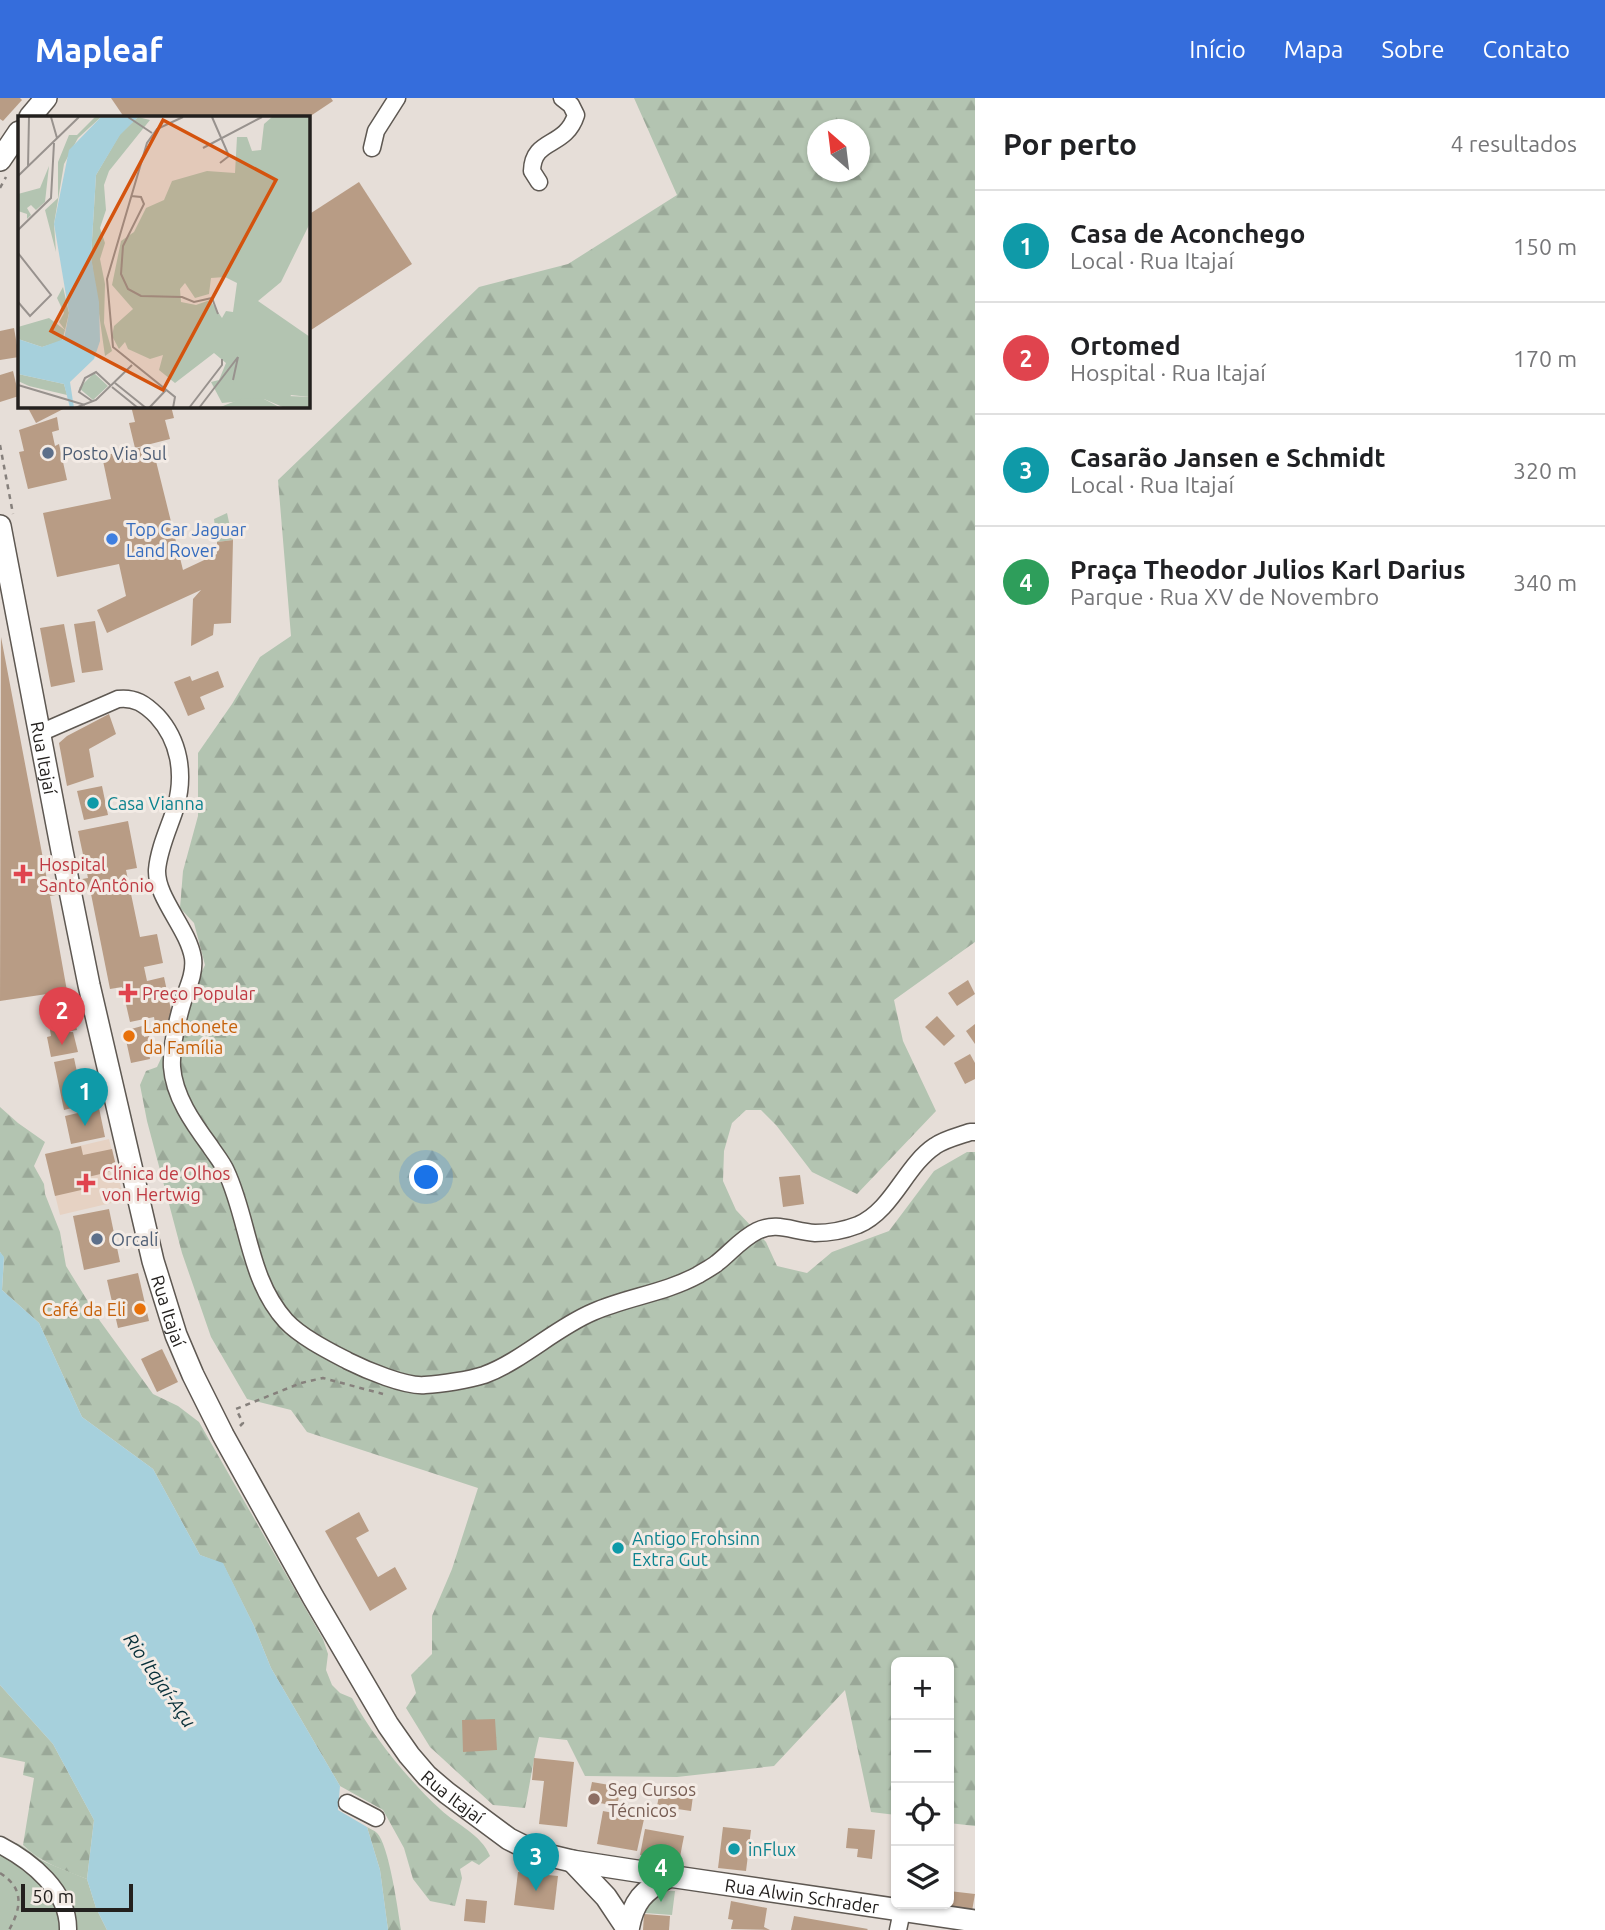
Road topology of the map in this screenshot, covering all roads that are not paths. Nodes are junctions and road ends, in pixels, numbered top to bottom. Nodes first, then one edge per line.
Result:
1 (46, 98) edge
2 (397, 98) edge
3 (562, 98) edge
4 (31, 116) edge
5 (18, 133) edge
6 (372, 148) dead end
7 (0, 160) edge
8 (539, 182) dead end
9 (7, 522) edge
10 (40, 733) junction
11 (975, 1132) edge
12 (346, 1803) dead end
13 (376, 1818) dead end
14 (0, 1845) edge
15 (572, 1861) junction
16 (668, 1876) junction
17 (904, 1918) edge
18 (975, 1921) edge
19 (68, 1930) edge
20 (628, 1930) edge
21 (931, 1930) edge

1 - 4 main road
2 - 6 street
3 - 8 street
5 - 7 main road
9 - 10 main road, Rua Itajaí
10 - 11 street
10 - 15 main road, Rua Itajaí
12 - 13 street
14 - 19 street
15 - 16 main road, Rua Itajaí
15 - 20 main road
16 - 17 main road, Rua Alwin Schrader
16 - 20 main road
17 - 18 main road, Rua Alwin Schrader
17 - 21 main road

